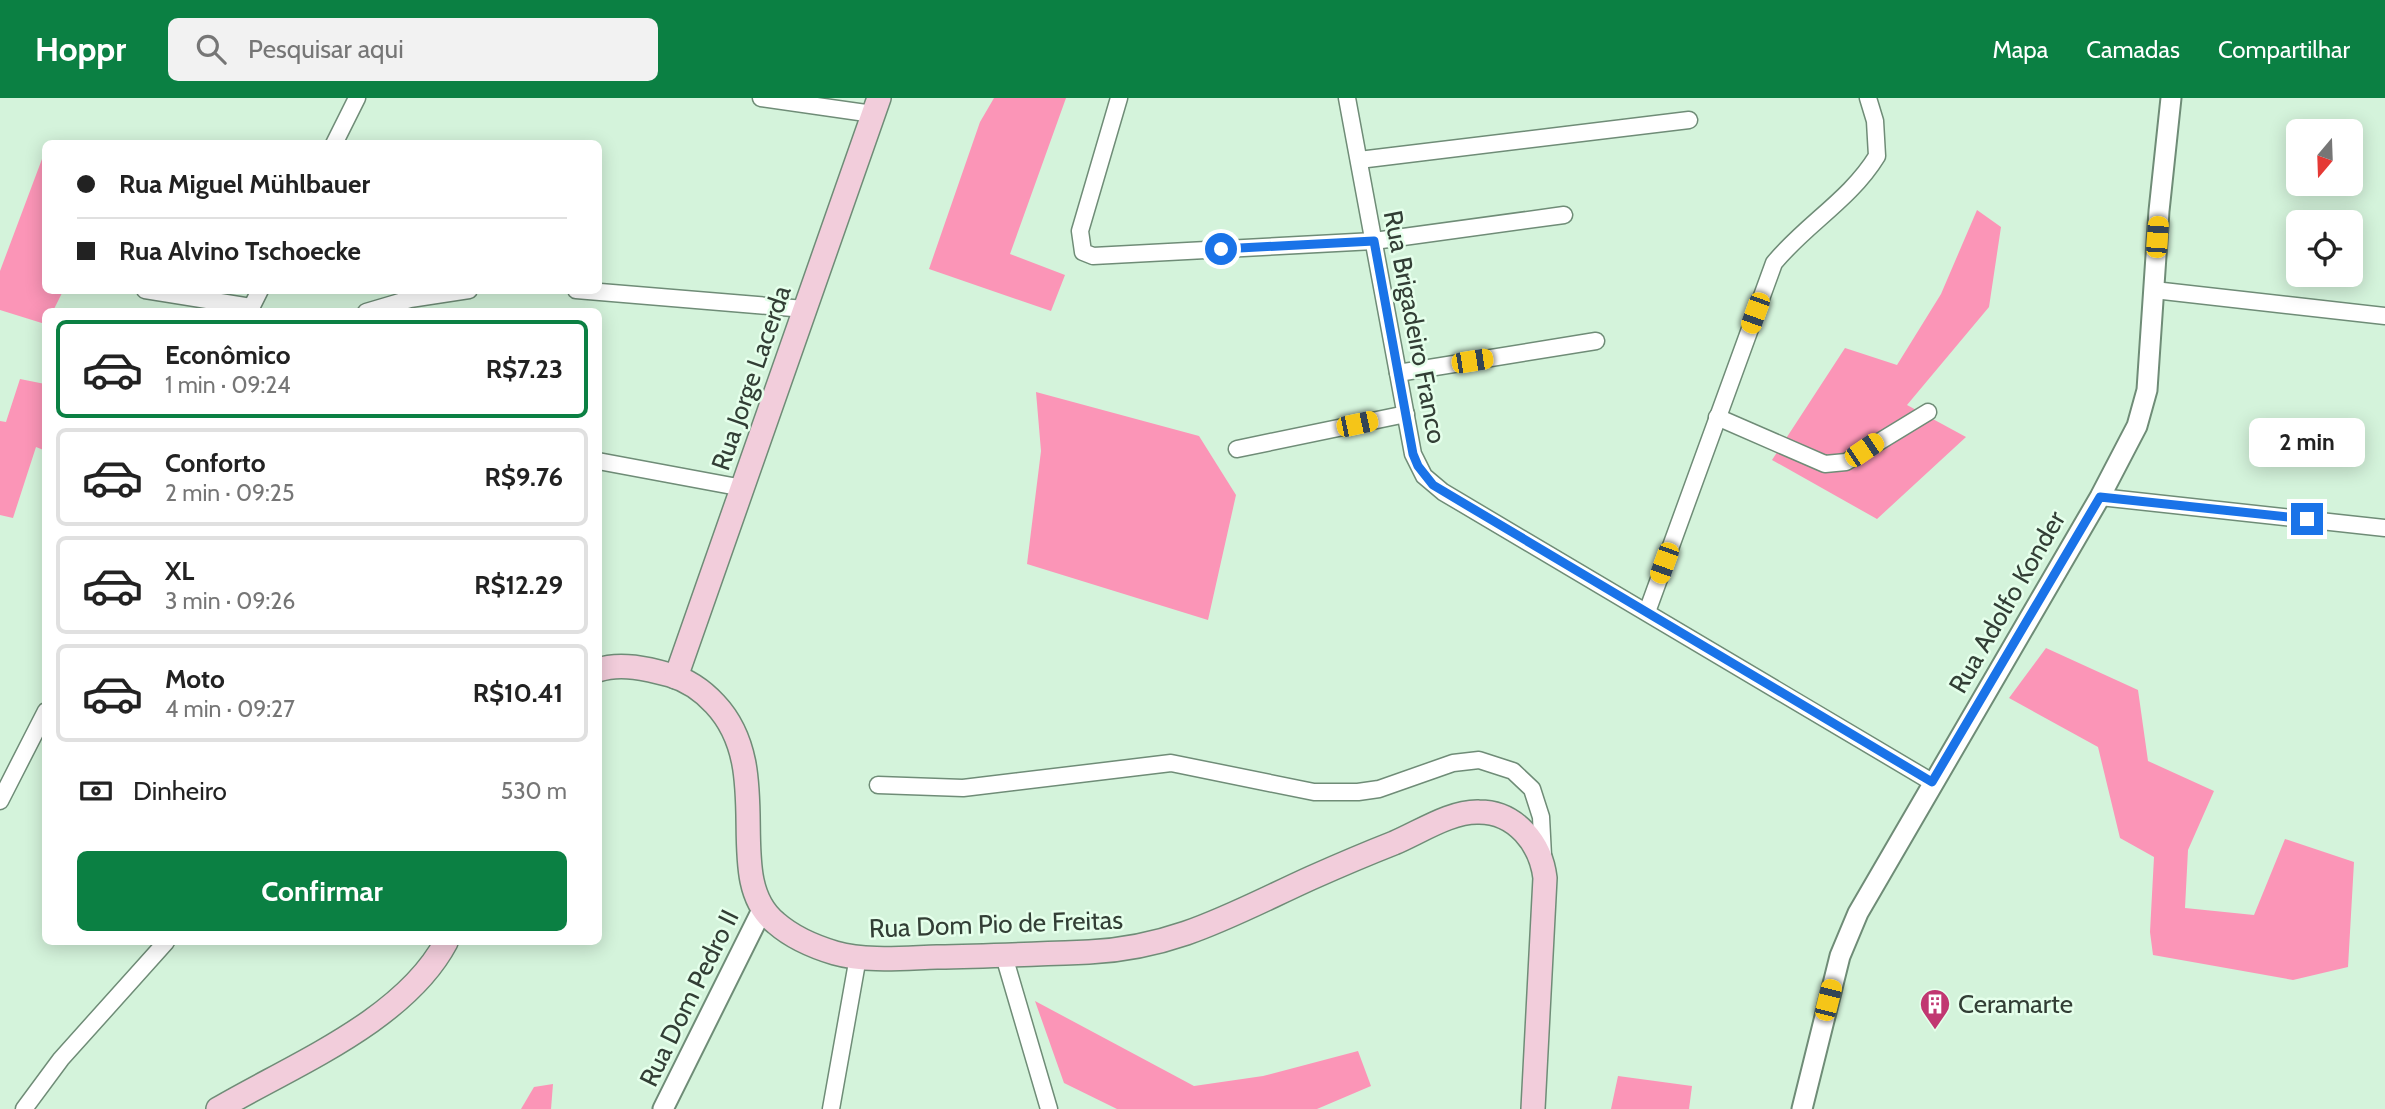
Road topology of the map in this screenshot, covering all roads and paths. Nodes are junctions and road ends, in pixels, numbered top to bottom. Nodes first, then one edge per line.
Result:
1 (357, 98) edge
2 (761, 98) edge
3 (1119, 98) edge
4 (1347, 98) edge
5 (1868, 98) edge
6 (2164, 98) edge
7 (2171, 98) edge
8 (876, 106) edge
9 (1689, 120) dead end
10 (336, 140) edge
11 (1359, 160) junction
12 (1564, 215) dead end
13 (1374, 241) junction
14 (2154, 290) junction
15 (602, 292) edge
16 (167, 294) edge
17 (443, 294) edge
18 (244, 308) edge
19 (380, 308) edge
20 (805, 309) junction
21 (2385, 316) edge
22 (1595, 341) dead end
23 (1398, 373) junction
24 (1928, 412) dead end
25 (1406, 414) junction
26 (1717, 417) junction
27 (1237, 449) dead end
28 (602, 462) edge
29 (743, 488) junction
30 (2100, 497) junction
31 (2385, 528) edge
32 (1647, 612) junction
33 (602, 670) edge
34 (677, 677) junction
35 (42, 719) edge
36 (1932, 782) junction
37 (878, 785) dead end
38 (0, 801) edge
39 (1543, 858) junction
40 (762, 910) junction
41 (163, 945) edge
42 (444, 945) edge
43 (1004, 956) junction
44 (858, 957) junction
45 (24, 1109) edge
46 (218, 1109) edge
47 (663, 1109) edge
48 (831, 1109) edge
49 (1049, 1109) edge
50 (1533, 1109) edge
51 (1802, 1109) edge

1 - 10 street
2 - 8 street
3 - 13 street
4 - 11 street, Rua Brigadeiro Franco
5 - 26 street
6 - 7 street
7 - 14 street, Rua Adolfo Konder
8 - 20 main road, Rua Jorge Lacerda
9 - 11 street
11 - 13 street, Rua Brigadeiro Franco
12 - 13 street
13 - 23 street, Rua Brigadeiro Franco
14 - 21 street
14 - 30 street, Rua Adolfo Konder
15 - 20 street
16 - 18 street
17 - 19 street
20 - 29 main road, Rua Jorge Lacerda
22 - 23 street
23 - 25 street, Rua Brigadeiro Franco
24 - 26 street
25 - 27 street
25 - 32 street, Rua Brigadeiro Franco
26 - 32 street
28 - 29 street
29 - 34 main road, Rua Jorge Lacerda
30 - 31 street
30 - 36 street, Rua Adolfo Konder
32 - 36 street, Rua Brigadeiro Franco
33 - 34 main road
34 - 40 main road
35 - 38 street
36 - 51 street, Rua Adolfo Konder
37 - 39 street
39 - 43 main road, Rua Dom Pio de Freitas
39 - 50 main road
40 - 44 main road, Rua Dom Pio de Freitas
40 - 47 street, Rua Dom Pedro II
41 - 45 street
42 - 46 main road
43 - 44 main road, Rua Dom Pio de Freitas
43 - 49 street
44 - 48 street

